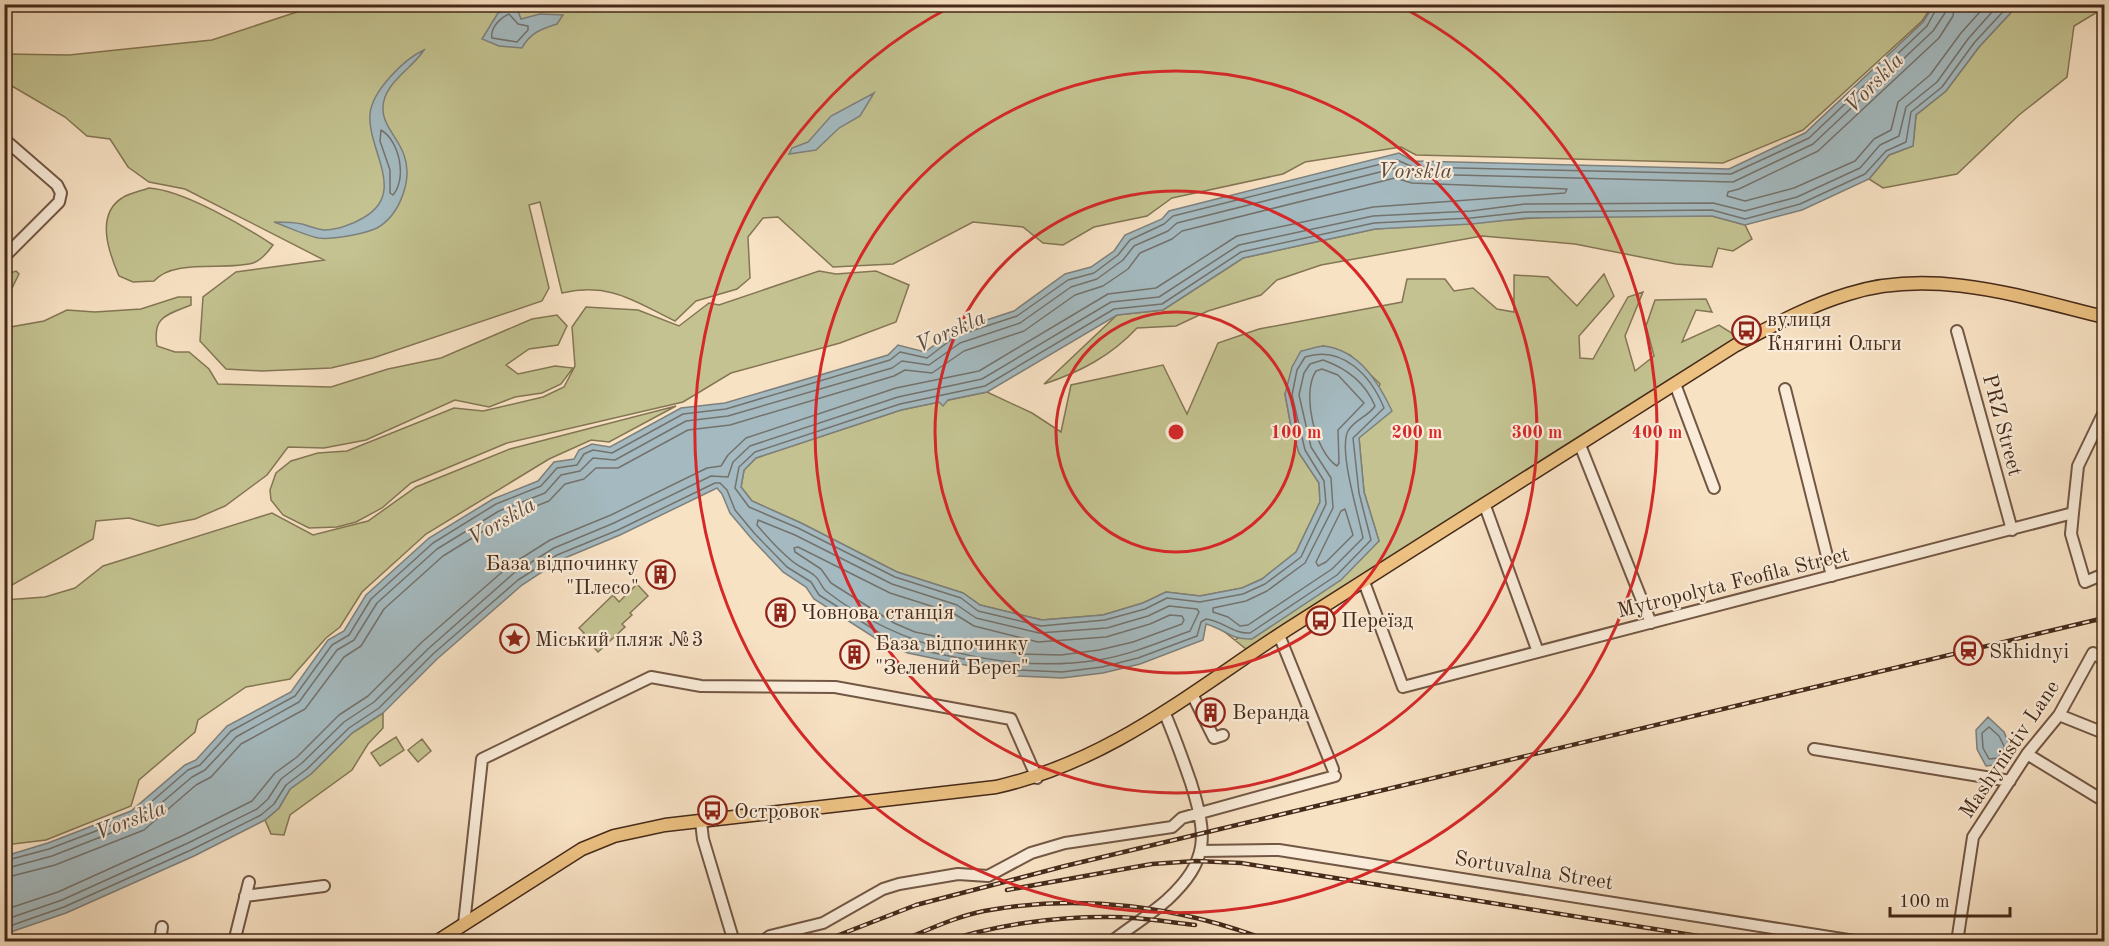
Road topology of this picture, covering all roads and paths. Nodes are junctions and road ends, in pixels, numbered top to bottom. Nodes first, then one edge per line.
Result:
1 (4, 139) edge
2 (4, 257) edge
3 (2104, 317) edge
4 (1957, 331) dead end
5 (1675, 384) junction
6 (1785, 389) dead end
7 (2104, 412) edge
8 (1580, 445) junction
9 (1714, 488) dead end
10 (1485, 506) junction
11 (2073, 513) junction
12 (2012, 530) junction
13 (2104, 574) edge
14 (1832, 576) junction
15 (1364, 582) junction
16 (1651, 623) junction
17 (1279, 635) junction
18 (1538, 652) junction
19 (2104, 660) edge
20 (1193, 696) junction
21 (1165, 714) junction
22 (2059, 715) junction
23 (2104, 733) edge
24 (1223, 735) dead end
25 (1814, 749) dead end
26 (2027, 754) junction
27 (1037, 778) junction
28 (2010, 781) junction
29 (2104, 801) edge
30 (1200, 813) junction
31 (701, 822) junction
32 (1200, 851) junction
33 (249, 882) dead end
34 (324, 886) dead end
35 (245, 896) junction
36 (464, 924) junction
37 (162, 927) dead end
38 (1124, 937) edge
39 (160, 942) edge
40 (234, 942) edge
41 (436, 942) edge
42 (734, 942) edge
43 (762, 942) edge
44 (1112, 942) edge
45 (1861, 942) edge
46 (1957, 942) edge

1 - 2 street
3 - 5 main road
4 - 12 street, PRZ Street
5 - 8 main road
5 - 9 street
6 - 14 street
7 - 11 street
8 - 10 main road
8 - 16 street
10 - 15 main road
10 - 18 street
11 - 12 street, Mytropolyta Feofila Street
11 - 13 street
12 - 14 street, Mytropolyta Feofila Street
14 - 16 street, Mytropolyta Feofila Street
15 - 17 main road
15 - 18 street, Mytropolyta Feofila Street
16 - 18 street, Mytropolyta Feofila Street
17 - 20 main road
17 - 30 street
19 - 22 street, Mashynistiv Lane
20 - 21 main road
20 - 24 street
21 - 27 main road
21 - 30 street
22 - 23 street
22 - 26 street, Mashynistiv Lane
25 - 28 street
26 - 28 street, Mashynistiv Lane
26 - 29 street
27 - 31 main road
27 - 36 street
28 - 46 street, Mashynistiv Lane
30 - 32 street
30 - 43 street
31 - 36 main road
31 - 42 street
32 - 38 street
32 - 45 street, Sortuvalna Street
33 - 35 street
34 - 35 street
35 - 40 street
36 - 41 main road
37 - 39 street
38 - 44 street

